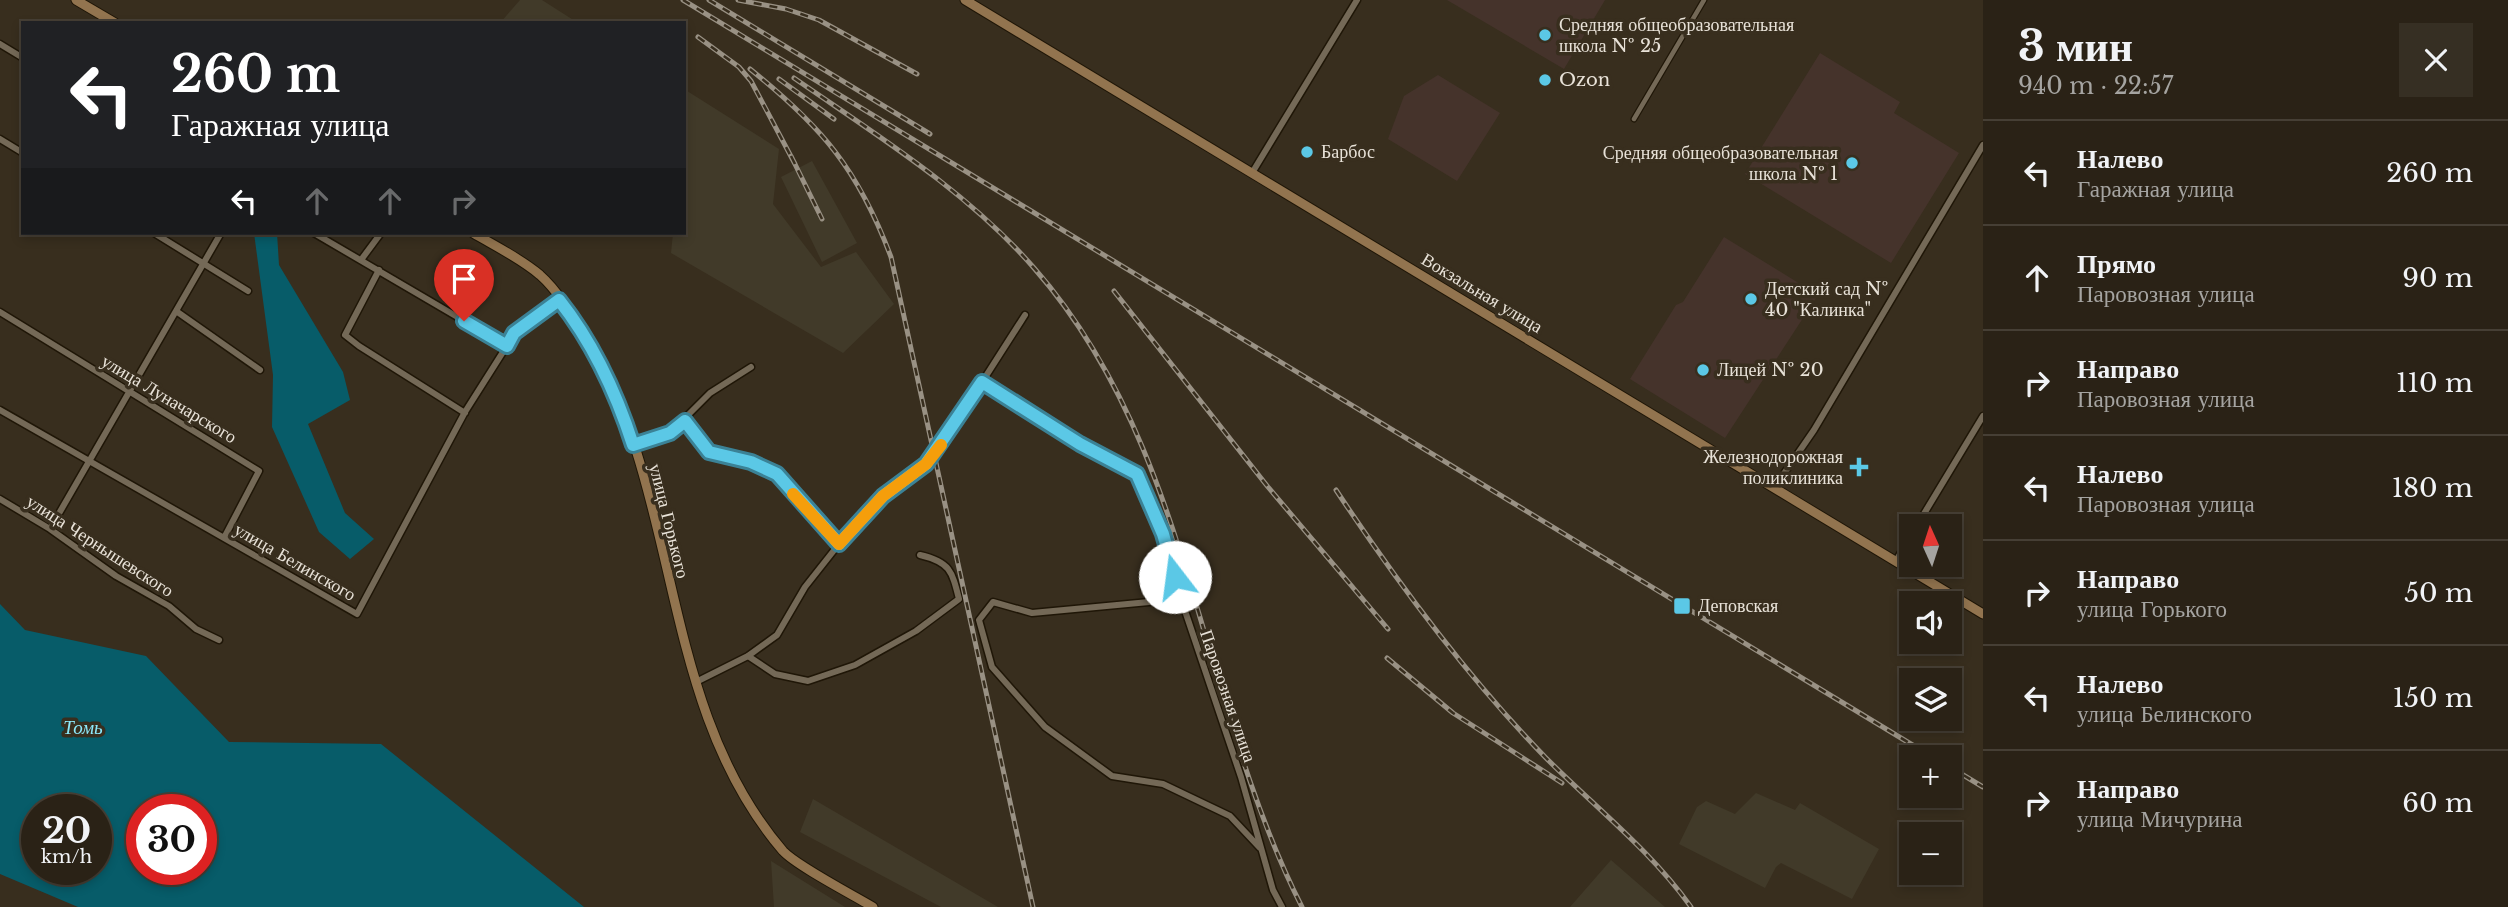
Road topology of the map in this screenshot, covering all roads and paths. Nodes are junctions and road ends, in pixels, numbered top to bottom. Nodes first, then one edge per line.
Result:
1 (76, 0) edge
2 (965, 0) edge
3 (1357, 0) edge
4 (1703, 0) edge
5 (111, 21) edge
6 (0, 44) edge
7 (21, 57) edge
8 (1634, 119) dead end
9 (0, 139) edge
10 (1983, 145) edge
11 (21, 152) edge
12 (1252, 173) junction
13 (156, 235) edge
14 (219, 235) edge
15 (318, 235) edge
16 (380, 235) edge
17 (476, 235) edge
18 (362, 260) junction
19 (203, 263) junction
20 (379, 270) junction
21 (248, 292) dead end
22 (559, 300) junction
23 (176, 311) junction
24 (0, 312) edge
25 (1025, 315) dead end
26 (507, 346) junction
27 (751, 366) dead end
28 (260, 370) dead end
29 (982, 382) junction
30 (129, 392) junction
31 (0, 410) edge
32 (465, 413) junction
33 (1983, 416) edge
34 (685, 421) junction
35 (633, 445) junction
36 (90, 459) junction
37 (1774, 488) junction
38 (0, 499) edge
39 (1924, 514) edge
40 (50, 529) junction
41 (224, 538) junction
42 (839, 544) junction
43 (920, 555) dead end
44 (1899, 556) edge
45 (1896, 561) junction
46 (1181, 599) junction
47 (1983, 614) edge
48 (219, 640) dead end
49 (748, 656) junction
50 (695, 682) junction
51 (1262, 850) junction
52 (873, 907) edge
53 (1282, 907) edge

1 - 5 main road
2 - 12 main road, Вокзальная улица
3 - 12 street
4 - 8 street
6 - 7 street
9 - 11 street
10 - 37 street
12 - 37 main road, Вокзальная улица
13 - 19 street
14 - 19 street
15 - 18 street
16 - 18 street
17 - 22 main road, улица Горького
18 - 20 street
19 - 21 street
19 - 23 street
20 - 26 street
20 - 32 street
22 - 26 street, улица Белинского
22 - 35 main road, улица Горького
23 - 28 street
23 - 30 street
24 - 30 street, улица Луначарского
25 - 29 street
26 - 32 street, улица Белинского
27 - 34 street
29 - 42 street
29 - 46 street
30 - 36 street
30 - 41 street, улица Луначарского
31 - 36 street, улица Белинского
32 - 41 street, улица Белинского
33 - 39 street
34 - 35 street
34 - 42 street
35 - 50 main road, улица Горького
36 - 40 street
36 - 41 street, улица Белинского
37 - 45 main road, Вокзальная улица
38 - 40 street, улица Чернышевского
40 - 48 street, улица Чернышевского
42 - 49 street
43 - 49 street
44 - 45 street
45 - 47 main road, Вокзальная улица
46 - 51 street, Паровозная улица
46 - 51 street, Паровозная улица
49 - 50 street
50 - 52 main road, улица Горького
51 - 53 street, Паровозная улица

